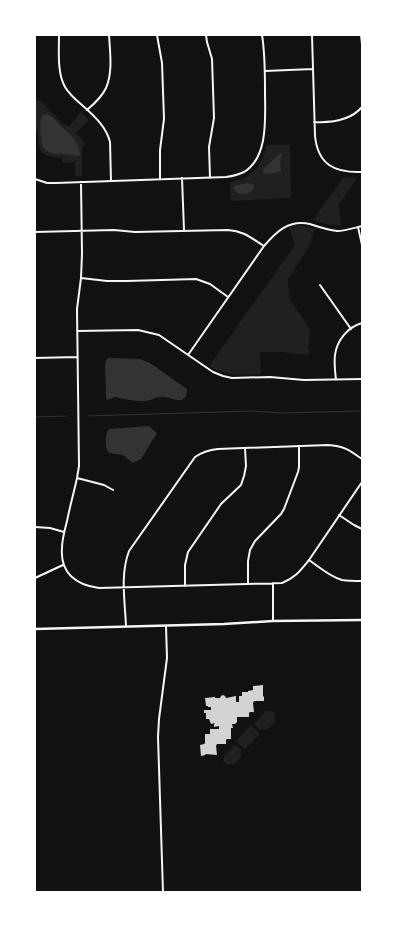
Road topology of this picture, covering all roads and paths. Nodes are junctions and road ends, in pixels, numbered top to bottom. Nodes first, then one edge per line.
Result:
1 (58, 35) edge
2 (109, 35) edge
3 (158, 35) edge
4 (206, 35) edge
5 (262, 35) edge
6 (312, 35) edge
7 (361, 35) edge
8 (362, 44) edge
9 (313, 69) junction
10 (265, 70) junction
11 (362, 107) edge
12 (87, 110) junction
13 (314, 122) junction
14 (362, 172) edge
15 (182, 178) junction
16 (210, 178) junction
17 (160, 179) junction
18 (35, 180) edge
19 (112, 181) junction
20 (81, 182) junction
21 (362, 226) edge
22 (358, 227) junction
23 (82, 230) junction
24 (184, 230) junction
25 (35, 232) edge
26 (362, 245) edge
27 (264, 246) junction
28 (81, 278) junction
29 (320, 285) dead end
30 (229, 297) junction
31 (362, 323) edge
32 (351, 328) junction
33 (77, 331) junction
34 (188, 355) junction
35 (78, 357) junction
36 (35, 358) edge
37 (362, 379) edge
38 (336, 380) junction
39 (299, 446) junction
40 (245, 448) junction
41 (362, 459) edge
42 (77, 478) junction
43 (362, 482) edge
44 (113, 490) dead end
45 (339, 515) junction
46 (35, 528) edge
47 (362, 529) edge
48 (64, 532) junction
49 (309, 560) junction
50 (63, 565) junction
51 (35, 578) edge
52 (362, 581) edge
53 (248, 584) junction
54 (273, 584) junction
55 (185, 586) junction
56 (124, 587) junction
57 (362, 620) edge
58 (274, 621) junction
59 (166, 625) junction
60 (126, 626) junction
61 (35, 629) edge
62 (163, 892) edge

1 - 12 street
2 - 12 street
3 - 17 street
4 - 16 street
5 - 10 street
6 - 9 street
7 - 8 street
9 - 10 street
9 - 13 street
10 - 16 street
11 - 13 street
12 - 19 street
13 - 14 street
15 - 16 street
15 - 17 street
15 - 24 street
17 - 19 street
18 - 20 street
19 - 20 street
20 - 23 street
21 - 22 street
22 - 26 street
22 - 27 street
23 - 24 street
23 - 25 street
23 - 28 street
24 - 27 street
27 - 30 street
28 - 30 street
28 - 33 street
29 - 32 street
30 - 34 street
31 - 32 street
32 - 38 street
33 - 34 street
33 - 35 street
34 - 38 street
35 - 36 street
35 - 42 street
37 - 38 street
39 - 40 street
39 - 41 street
39 - 53 street
40 - 55 street
40 - 56 street
42 - 44 street
42 - 48 street
43 - 45 street
45 - 47 street
45 - 49 street
46 - 48 street
48 - 50 street
49 - 52 street
49 - 54 street
50 - 51 street
50 - 56 street
53 - 54 street
53 - 55 street
54 - 58 street
55 - 56 street
56 - 60 street
57 - 58 street
58 - 59 street
59 - 60 street
59 - 62 street
60 - 61 street

